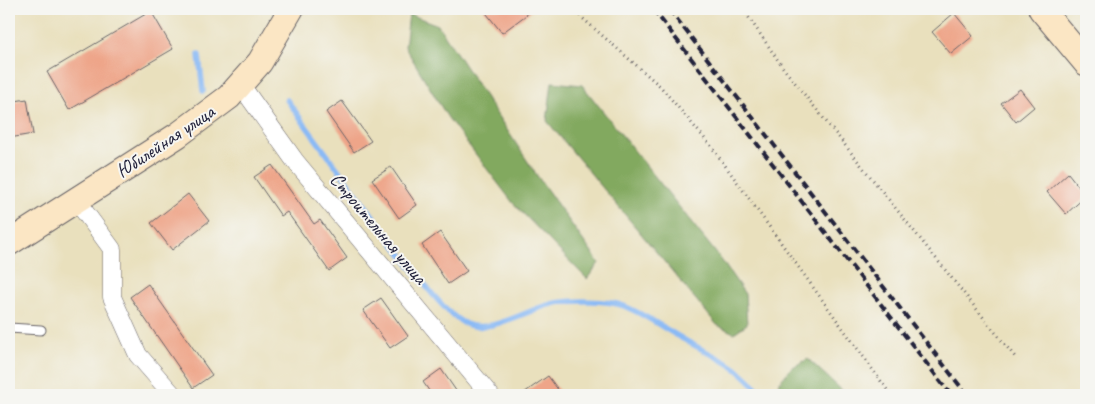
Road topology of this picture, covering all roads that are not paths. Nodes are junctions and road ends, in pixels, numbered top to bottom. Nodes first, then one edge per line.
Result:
1 (291, 9) edge
2 (1041, 9) edge
3 (1086, 63) edge
4 (240, 84) junction
5 (76, 200) junction
6 (9, 243) edge
7 (9, 328) edge
8 (41, 330) dead end
9 (173, 395) edge
10 (490, 395) edge

1 - 4 main road, Юбилейная улица
2 - 3 main road
4 - 5 main road, Юбилейная улица
4 - 10 street, Строительная улица
5 - 6 main road, Юбилейная улица
5 - 9 street
7 - 8 lane

